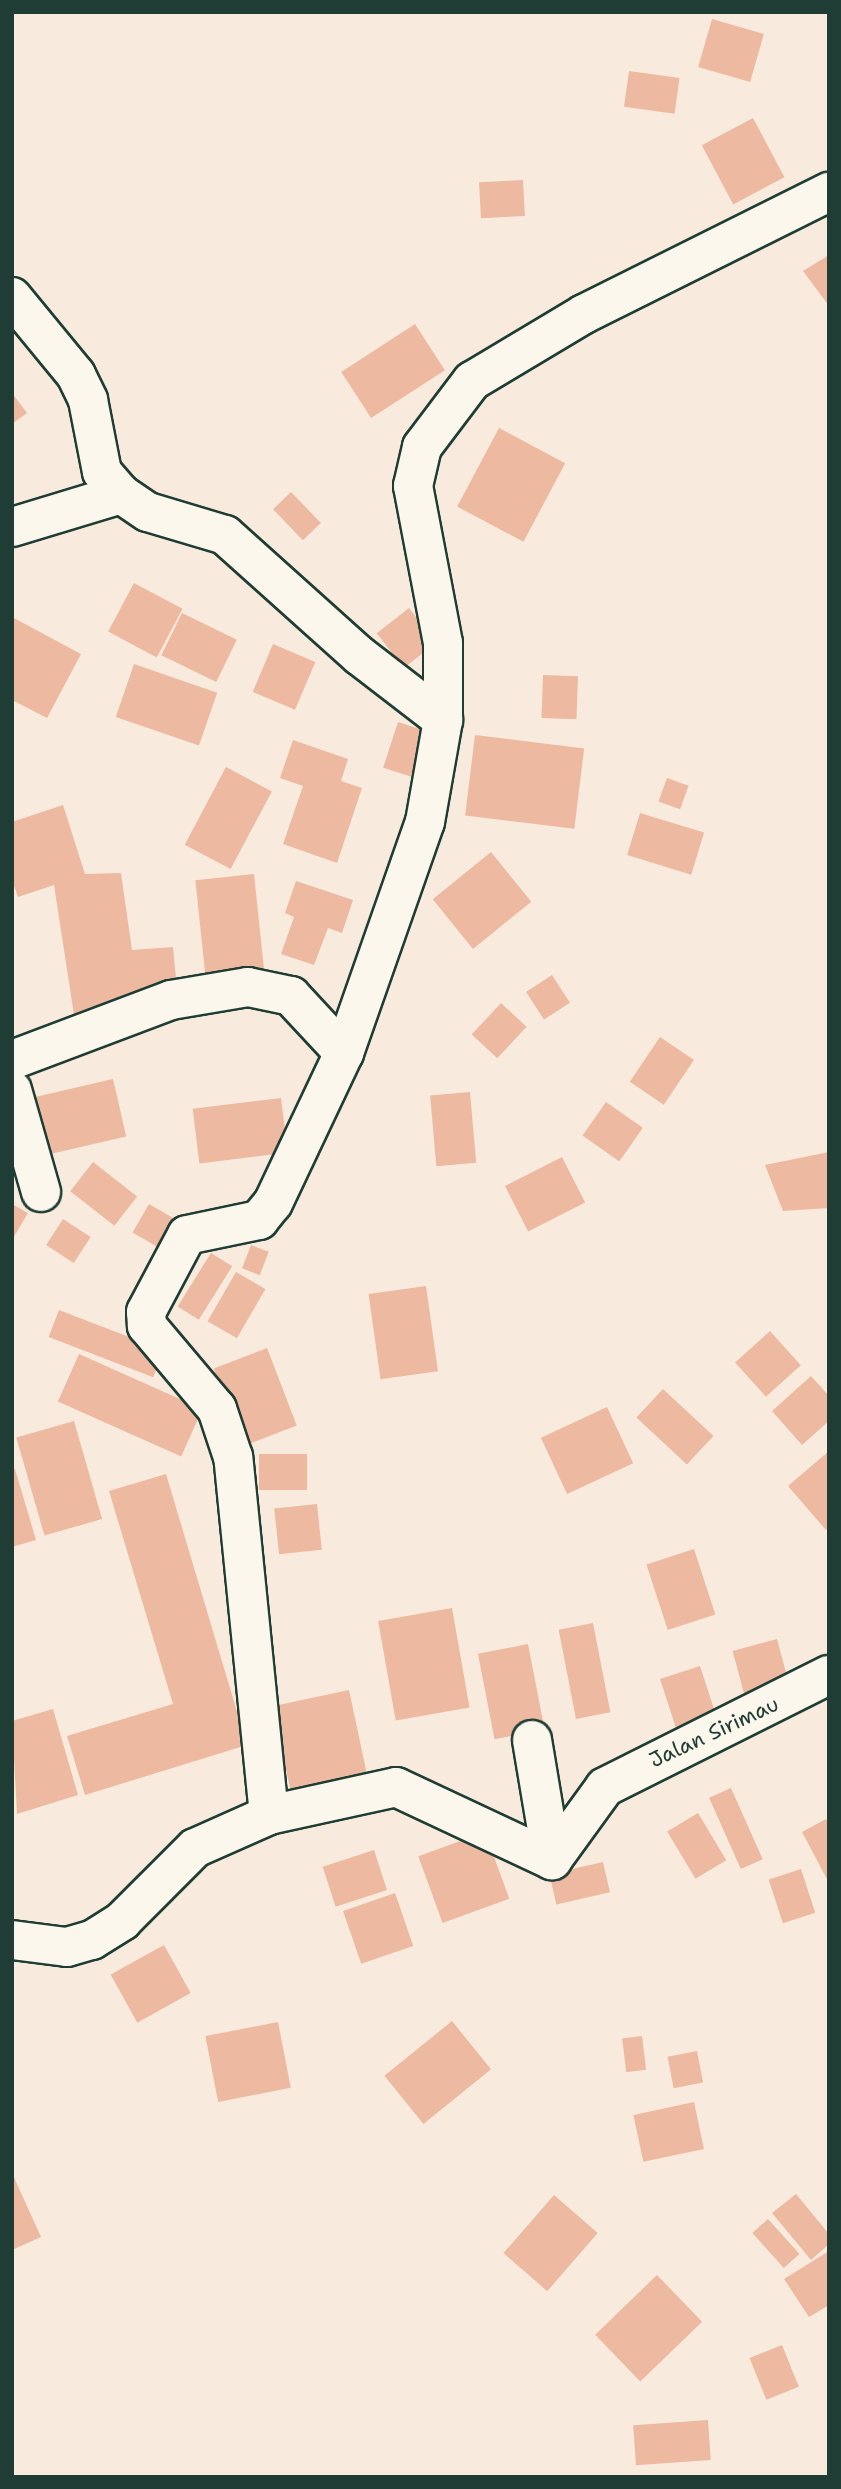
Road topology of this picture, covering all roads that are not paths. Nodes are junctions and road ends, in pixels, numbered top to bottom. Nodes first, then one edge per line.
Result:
1 (829, 192) edge
2 (12, 298) edge
3 (121, 494) junction
4 (12, 527) edge
5 (443, 720) junction
6 (344, 1053) junction
7 (12, 1059) edge
8 (12, 1090) edge
9 (41, 1192) dead end
10 (829, 1675) edge
11 (532, 1740) dead end
12 (269, 1815) junction
13 (552, 1860) junction
14 (12, 1940) edge

1 - 5 street
2 - 3 street
3 - 4 street
3 - 5 street
5 - 6 street
6 - 7 street
6 - 12 street
8 - 9 street
10 - 13 street, Jalan Sirimau
11 - 13 street
12 - 13 street
12 - 14 street

